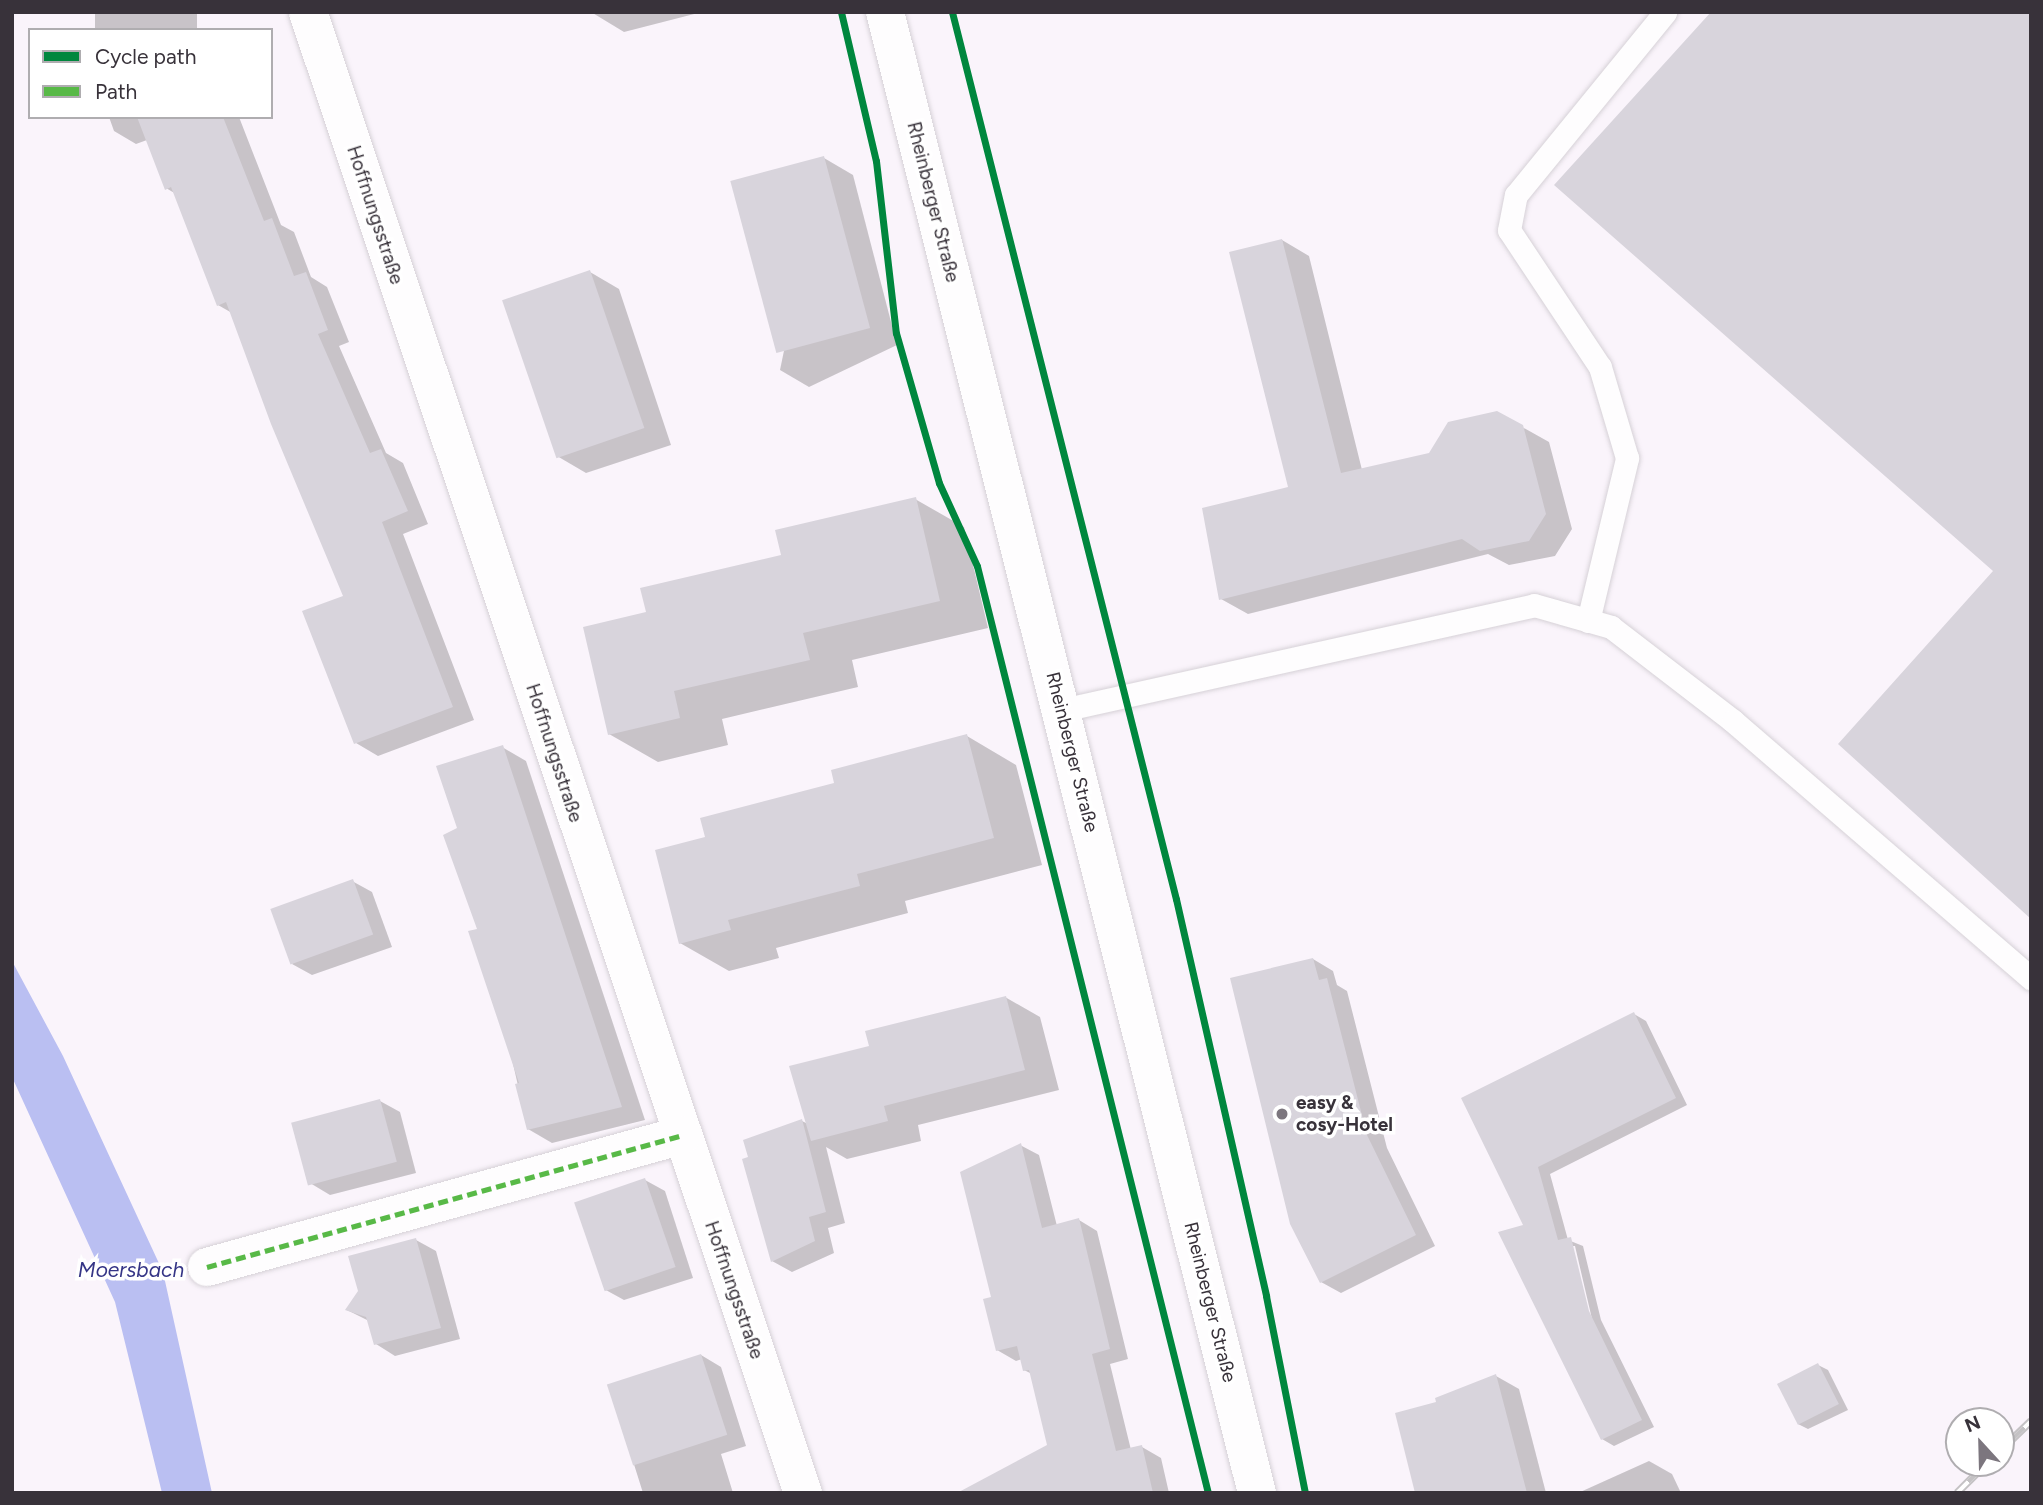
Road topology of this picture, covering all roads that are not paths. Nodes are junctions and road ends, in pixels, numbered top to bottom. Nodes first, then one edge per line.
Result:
1 (308, 12) edge
2 (885, 12) edge
3 (1665, 12) edge
4 (1588, 621) junction
5 (1062, 710) junction
6 (2031, 978) edge
7 (682, 1135) junction
8 (207, 1267) dead end
9 (803, 1493) edge
10 (1257, 1493) edge

1 - 7 street, Hoffnungsstraße
2 - 5 street, Rheinberger Straße
3 - 4 lane
4 - 5 lane
4 - 6 lane
5 - 10 street, Rheinberger Straße
7 - 8 street
7 - 9 street, Hoffnungsstraße

